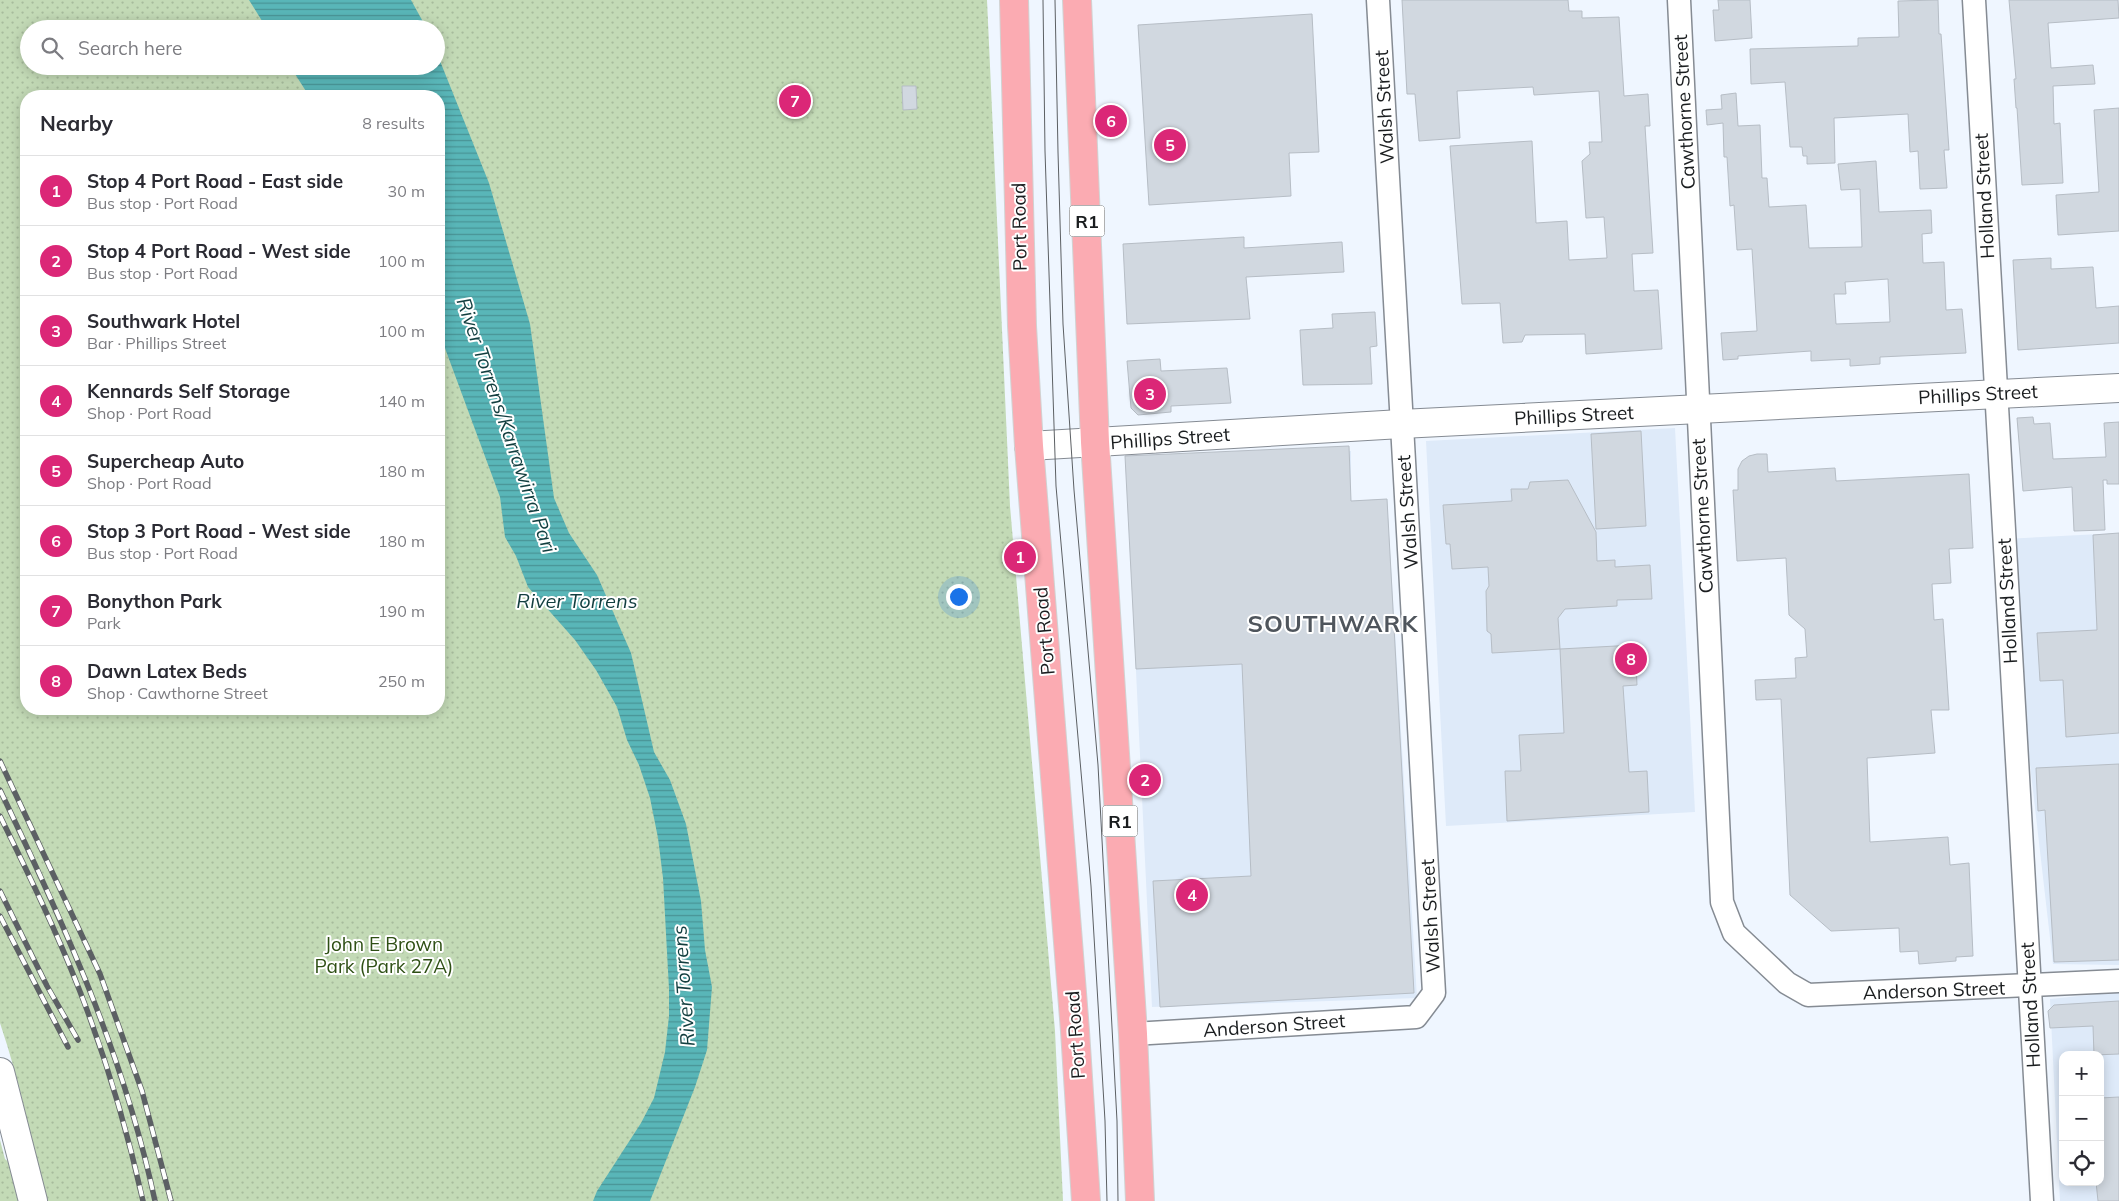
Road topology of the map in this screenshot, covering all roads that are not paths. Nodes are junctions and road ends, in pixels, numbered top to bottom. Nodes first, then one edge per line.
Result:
1 (1014, 0) edge
2 (1077, 0) edge
3 (1378, 0) edge
4 (1679, 0) edge
5 (1974, 0) edge
6 (2119, 388) edge
7 (1995, 393) junction
8 (1697, 409) junction
9 (1401, 424) junction
10 (1095, 442) junction
11 (1029, 446) junction
12 (2119, 981) edge
13 (2030, 986) junction
14 (1808, 995) joint
15 (1416, 1017) joint
16 (1133, 1034) junction
17 (0, 1072) edge
18 (33, 1201) edge
19 (1086, 1201) edge
20 (1140, 1201) edge
21 (2042, 1201) edge

1 - 11 highway, Port Road
2 - 10 highway, R1
3 - 9 street, Walsh Street
4 - 8 street, Cawthorne Street
5 - 7 street, Holland Street
6 - 7 street, Phillips Street
7 - 8 street, Phillips Street
7 - 13 street, Holland Street
8 - 9 street, Phillips Street
8 - 14 street, Cawthorne Street
9 - 10 street, Phillips Street
9 - 15 street, Walsh Street
10 - 11 street, Phillips Street
10 - 16 highway, R1
11 - 19 highway, Port Road
12 - 13 street, Anderson Street
13 - 14 street, Anderson Street
13 - 21 street, Holland Street
15 - 16 street, Anderson Street
16 - 20 highway, R1
17 - 18 street

